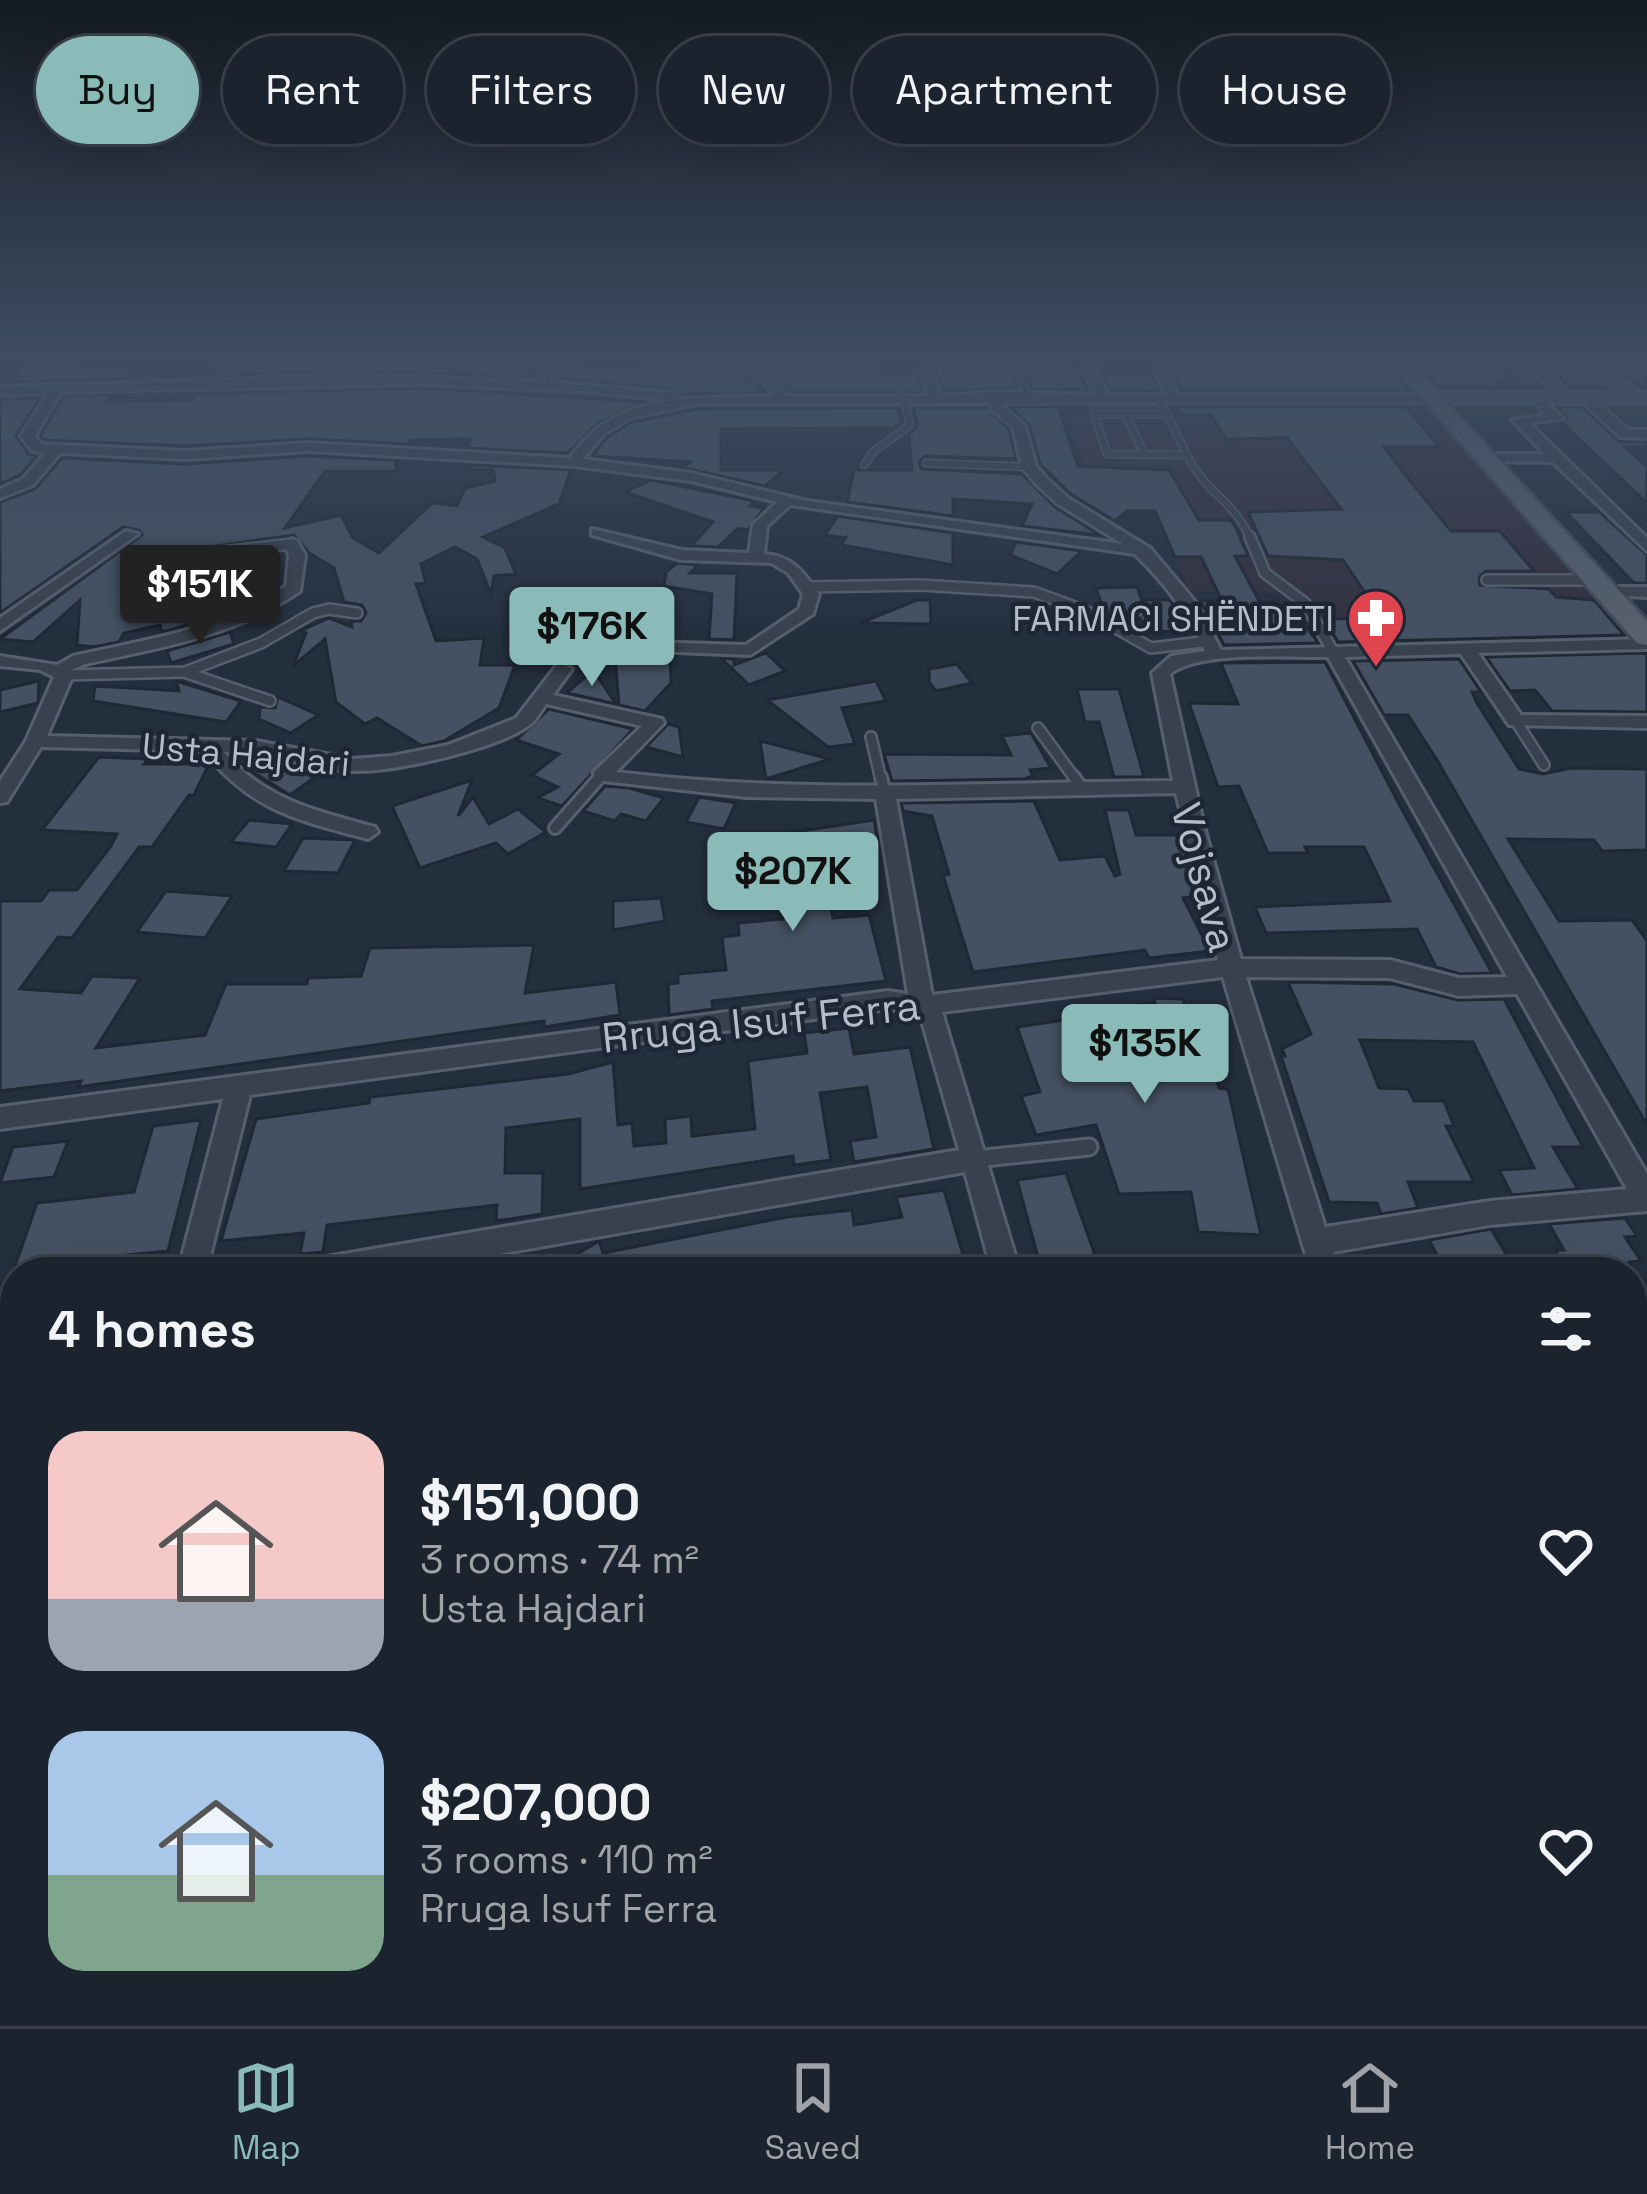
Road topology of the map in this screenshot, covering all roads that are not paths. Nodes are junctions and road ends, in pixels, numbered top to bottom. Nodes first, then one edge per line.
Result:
1 (51, 450) edge
2 (55, 450) junction
3 (270, 450) edge
4 (351, 450) edge
5 (582, 450) edge
6 (874, 450) edge
7 (1025, 450) edge
8 (1106, 450) edge
9 (1142, 450) edge
10 (1184, 450) edge
11 (1474, 450) edge
12 (1549, 450) edge
13 (1144, 454) junction
14 (1187, 455) junction
15 (1481, 458) junction
16 (1558, 458) junction
17 (574, 463) junction
18 (926, 463) dead end
19 (864, 465) dead end
20 (1029, 466) junction
21 (0, 494) edge
22 (787, 500) junction
23 (597, 532) dead end
24 (131, 534) dead end
25 (292, 544) joint
26 (1647, 546) edge
27 (1144, 551) junction
28 (214, 553) dead end
29 (756, 558) junction
30 (1487, 580) dead end
31 (1601, 586) junction
32 (806, 587) junction
33 (1647, 592) edge
34 (357, 613) dead end
35 (0, 626) edge
36 (1647, 640) edge
37 (652, 646) dead end
38 (1465, 647) junction
39 (1213, 648) junction
40 (1335, 655) junction
41 (0, 661) edge
42 (562, 669) dead end
43 (62, 672) junction
44 (185, 672) junction
45 (542, 698) junction
46 (270, 701) dead end
47 (1516, 721) junction
48 (1647, 722) edge
49 (1038, 728) dead end
50 (871, 737) dead end
51 (35, 741) junction
52 (210, 747) junction
53 (1544, 765) dead end
54 (601, 776) junction
55 (1081, 788) junction
56 (1181, 788) junction
57 (885, 795) junction
58 (0, 797) edge
59 (555, 828) dead end
60 (368, 832) dead end
61 (1228, 968) junction
62 (1523, 985) junction
63 (922, 1005) junction
64 (239, 1087) junction
65 (0, 1118) edge
66 (1089, 1147) dead end
67 (975, 1159) junction
68 (1646, 1193) edge
69 (1316, 1242) junction
70 (196, 1257) edge
71 (407, 1257) edge
72 (1002, 1257) edge
73 (1320, 1257) edge

1 - 2 street
2 - 3 street
2 - 21 street
4 - 17 street
5 - 17 street
6 - 19 lane
7 - 20 street
8 - 13 lane
9 - 13 lane
10 - 14 lane
11 - 15 main road
12 - 16 street
13 - 14 lane
14 - 40 lane
15 - 16 street
15 - 31 main road
16 - 26 street
17 - 22 street
18 - 20 lane
20 - 27 street
22 - 27 street
22 - 29 street
23 - 29 street
24 - 35 street
25 - 28 lane
25 - 43 street
27 - 39 street
29 - 32 street
30 - 31 lane
31 - 33 street
31 - 36 main road
32 - 37 street
32 - 39 lane
34 - 44 lane
36 - 38 street
38 - 40 street
38 - 47 street
39 - 40 street
39 - 56 street, Vojsava
40 - 62 street
41 - 43 street
42 - 45 street, Usta Hajdari
43 - 44 lane
43 - 51 street
44 - 46 lane
45 - 52 street, Usta Hajdari
45 - 54 street
47 - 48 street
47 - 53 lane
49 - 55 lane
50 - 57 lane
51 - 52 street, Usta Hajdari
51 - 58 street
52 - 60 street
54 - 57 street
54 - 59 lane
55 - 56 street
55 - 57 street
56 - 61 street, Vojsava
57 - 63 street
61 - 62 street, Rruga Isuf Ferra
61 - 63 street, Rruga Isuf Ferra
61 - 69 street, Vojsava
62 - 68 street
63 - 64 street, Rruga Isuf Ferra
63 - 67 street
64 - 65 street, Rruga Isuf Ferra
64 - 70 street
66 - 67 lane
67 - 71 street
67 - 72 street
68 - 69 street
69 - 73 street, Vojsava

